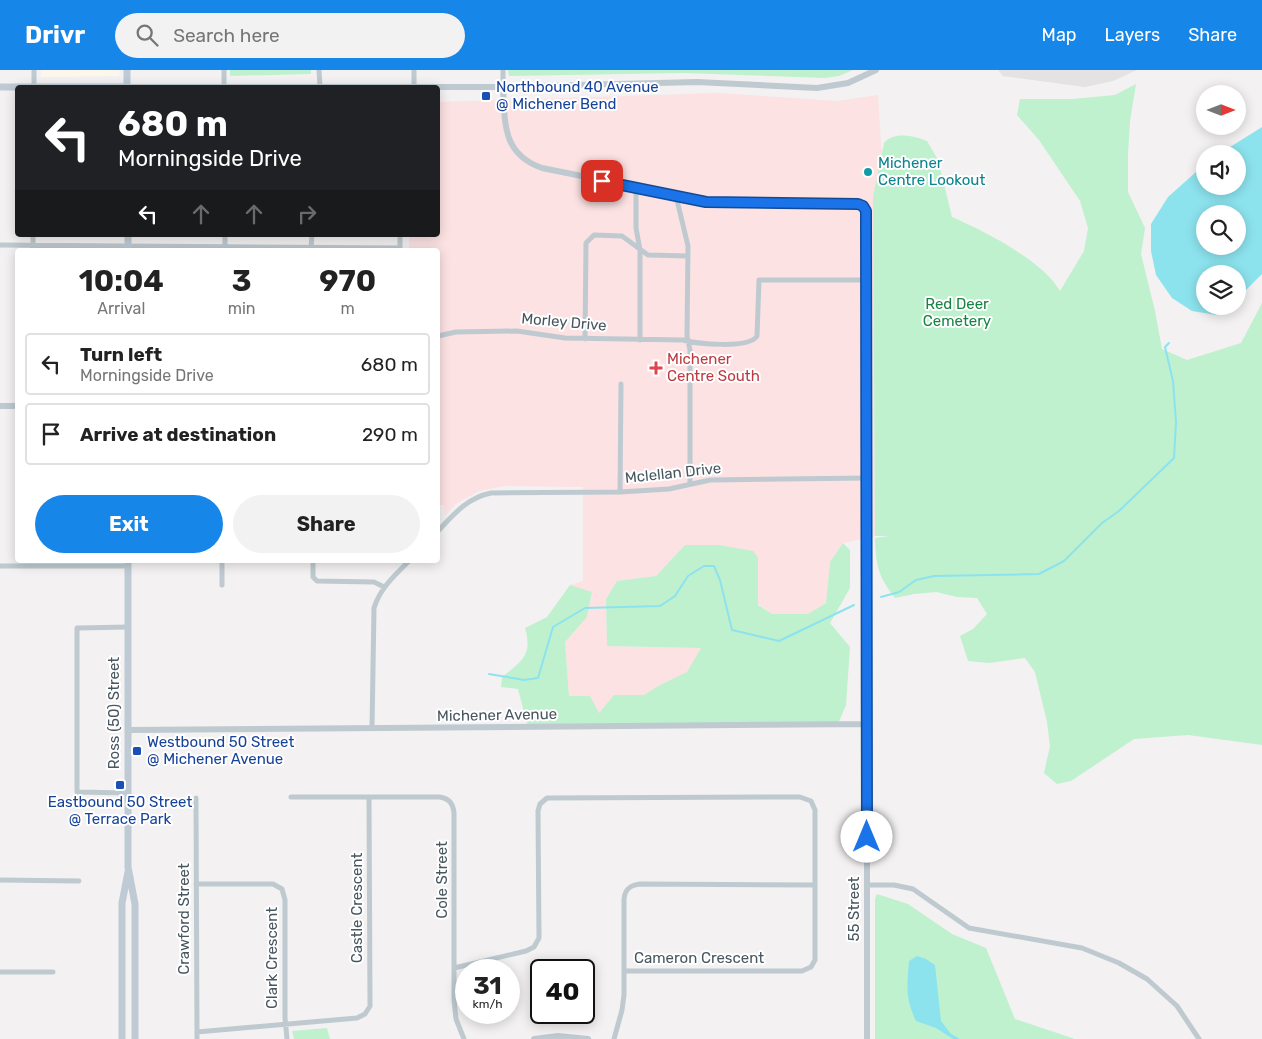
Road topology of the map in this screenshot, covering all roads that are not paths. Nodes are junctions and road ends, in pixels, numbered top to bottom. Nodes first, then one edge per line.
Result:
1 (34, 70) edge
2 (127, 70) edge
3 (224, 70) edge
4 (320, 70) edge
5 (414, 70) edge
6 (503, 70) edge
7 (876, 70) edge
8 (34, 85) edge
9 (127, 85) edge
10 (224, 85) edge
11 (320, 85) edge
12 (414, 85) edge
13 (0, 87) edge
14 (15, 87) edge
15 (440, 87) edge
16 (503, 87) junction
17 (636, 188) junction
18 (676, 196) junction
19 (312, 237) edge
20 (0, 245) edge
21 (34, 248) edge
22 (128, 248) edge
23 (182, 248) edge
24 (312, 248) edge
25 (640, 250) junction
26 (688, 256) junction
27 (867, 280) junction
28 (440, 336) edge
29 (584, 338) junction
30 (640, 340) junction
31 (689, 342) junction
32 (621, 384) dead end
33 (0, 406) edge
34 (15, 406) edge
35 (867, 478) junction
36 (690, 484) junction
37 (620, 492) junction
38 (440, 529) edge
39 (34, 563) edge
40 (128, 563) edge
41 (222, 563) edge
42 (313, 563) edge
43 (407, 563) edge
44 (0, 566) edge
45 (222, 585) dead end
46 (384, 587) junction
47 (128, 627) junction
48 (867, 724) junction
49 (372, 728) junction
50 (128, 730) junction
51 (128, 793) junction
52 (291, 797) dead end
53 (369, 797) junction
54 (196, 798) dead end
55 (128, 867) junction
56 (0, 880) edge
57 (79, 882) dead end
58 (196, 884) junction
59 (815, 885) junction
60 (867, 885) junction
61 (454, 968) junction
62 (624, 971) junction
63 (0, 972) edge
64 (53, 972) dead end
65 (285, 1025) junction
66 (197, 1032) junction
67 (122, 1039) edge
68 (135, 1039) edge
69 (197, 1039) edge
70 (287, 1039) edge
71 (464, 1039) edge
72 (534, 1039) edge
73 (588, 1039) edge
74 (614, 1039) edge
75 (867, 1039) edge
76 (1199, 1039) edge

1 - 8 street
2 - 9 main road
3 - 10 street
4 - 11 street
5 - 12 street
6 - 16 street
7 - 16 street
13 - 14 main road
15 - 16 street
16 - 17 street
17 - 18 street
17 - 25 street
18 - 26 street
18 - 27 street, 55 Street
19 - 24 street
20 - 21 street
21 - 22 street
22 - 23 street
25 - 26 street
25 - 29 street
25 - 30 street
26 - 31 street
27 - 31 street, Morley Drive
27 - 35 street, 55 Street
28 - 29 street, Morley Drive
29 - 30 street, Morley Drive
30 - 31 street, Morley Drive
31 - 36 street
32 - 37 street, Mclellan Drive
33 - 34 street
35 - 36 street, Mclellan Drive
35 - 48 street, 55 Street
36 - 37 street, Mclellan Drive
37 - 38 street
39 - 40 street
39 - 44 street
40 - 47 main road, Ross (50) Street
41 - 45 street
42 - 46 street
43 - 46 street
46 - 49 street
47 - 50 main road, Ross (50) Street
47 - 51 street
48 - 49 street, Michener Avenue
48 - 60 street, 55 Street
49 - 50 street, Michener Avenue
50 - 51 main road, Ross (50) Street
51 - 55 main road, Ross (50) Street
52 - 53 street
53 - 61 street, Cole Street
53 - 65 street, Castle Crescent
54 - 58 street, Crawford Street
55 - 67 main road, Ross (50) Street
55 - 68 main road, Ross (50) Street
56 - 57 street
58 - 65 street, Clark Crescent
58 - 66 street, Crawford Street
59 - 61 street, Cameron Crescent
59 - 62 street, Cameron Crescent
59 - 62 street, Cameron Crescent
60 - 75 street, 55 Street
60 - 76 street
61 - 71 street, Cole Street
62 - 74 street
63 - 64 street
65 - 66 street, Clark Crescent
65 - 70 street, Clark Crescent
66 - 69 street, Crawford Street
72 - 73 street

